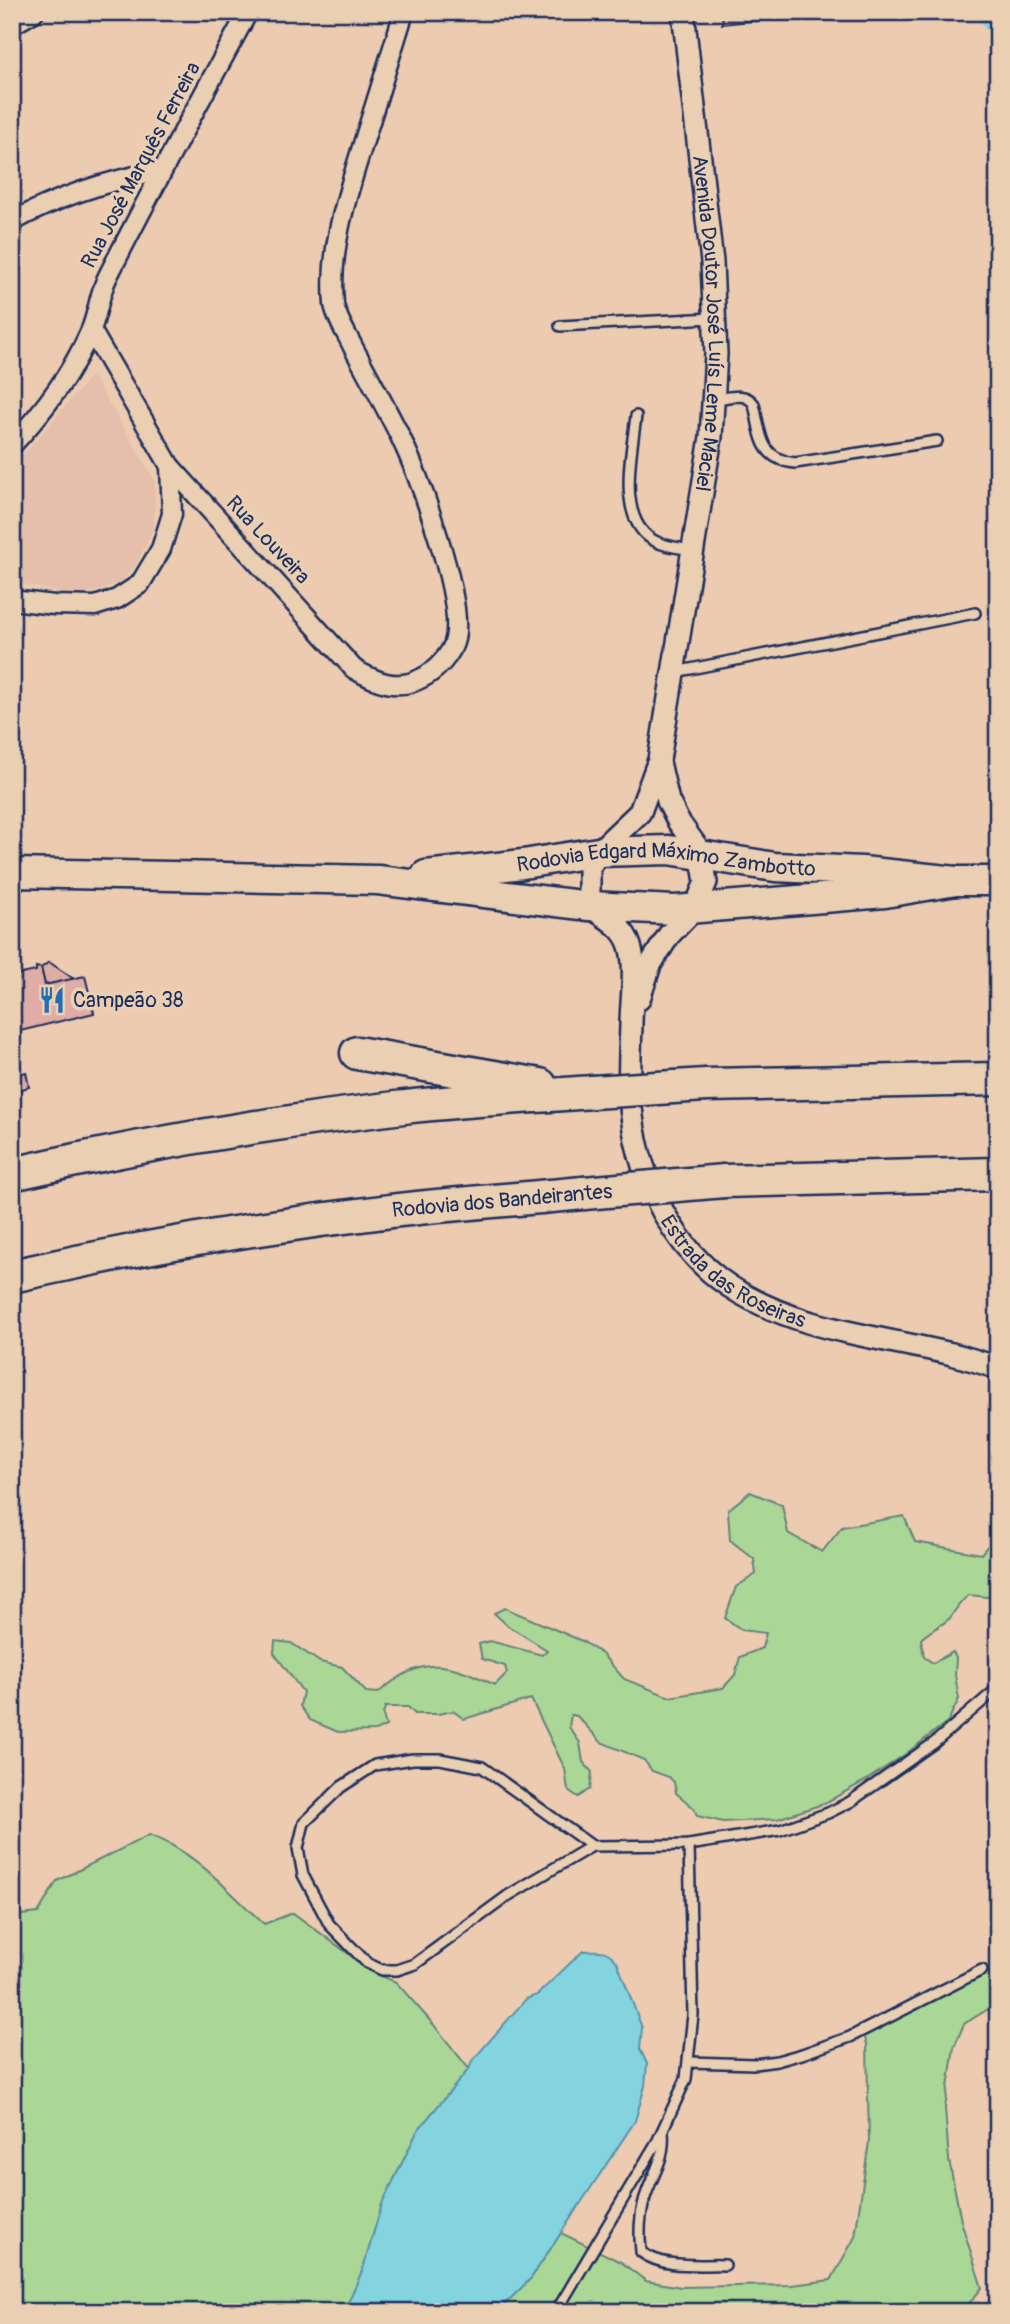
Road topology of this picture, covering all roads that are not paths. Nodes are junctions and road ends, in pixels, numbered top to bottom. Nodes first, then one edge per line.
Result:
1 (34, 12) edge
2 (248, 12) edge
3 (404, 12) edge
4 (683, 12) edge
5 (12, 25) edge
6 (162, 170) junction
7 (12, 222) edge
8 (715, 318) junction
9 (560, 326) dead end
10 (91, 330) junction
11 (715, 400) junction
12 (636, 416) dead end
13 (937, 442) dead end
14 (12, 445) edge
15 (170, 466) junction
16 (692, 550) junction
17 (12, 600) edge
18 (975, 613) dead end
19 (675, 672) junction
20 (659, 760) junction
21 (598, 852) junction
22 (701, 853) junction
23 (12, 873) edge
24 (378, 880) junction
25 (956, 881) junction
26 (998, 881) edge
27 (589, 906) junction
28 (695, 908) junction
29 (631, 1026) junction
30 (357, 1053) dead end
31 (998, 1079) edge
32 (587, 1092) junction
33 (12, 1174) edge
34 (998, 1174) edge
35 (12, 1276) edge
36 (998, 1368) edge
37 (998, 1688) edge
38 (688, 1845) junction
39 (592, 1846) junction
40 (982, 1970) dead end
41 (689, 2062) junction
42 (663, 2129) junction
43 (725, 2265) dead end
44 (556, 2312) edge

1 - 5 street
2 - 6 street, Rua José Marquês Ferreira
3 - 15 street, Rua Louveira
4 - 8 street, Avenida Doutor José Luís Leme Maciel
6 - 7 street
6 - 10 street, Rua José Marquês Ferreira
8 - 9 lane
8 - 11 street, Avenida Doutor José Luís Leme Maciel
10 - 14 street, Rua José Marquês Ferreira
10 - 15 street, Rua Louveira
11 - 13 lane
11 - 16 street, Avenida Doutor José Luís Leme Maciel
12 - 16 lane
15 - 17 street
16 - 19 street, Avenida Doutor José Luís Leme Maciel
18 - 19 lane
19 - 20 street, Avenida Doutor José Luís Leme Maciel
20 - 21 street, Avenida Doutor José Luís Leme Maciel
20 - 22 street, Avenida Doutor José Luís Leme Maciel
21 - 22 main road, Rodovia Edgard Máximo Zambotto
21 - 24 main road, Rodovia Edgard Máximo Zambotto
21 - 27 street
22 - 25 main road, Rodovia Edgard Máximo Zambotto
22 - 28 street
23 - 24 main road, Rodovia Edgard Máximo Zambotto
24 - 27 main road, Rodovia Edgard Máximo Zambotto
25 - 26 main road, Rodovia Edgard Máximo Zambotto
25 - 28 main road, Rodovia Edgard Máximo Zambotto
27 - 28 main road, Rodovia Edgard Máximo Zambotto
27 - 29 street, Estrada das Roseiras
28 - 29 street, Estrada das Roseiras
29 - 36 street, Estrada das Roseiras
30 - 32 highway
31 - 32 highway, bridge
32 - 33 highway
34 - 35 highway, Rodovia dos Bandeirantes, bridge
37 - 38 lane
38 - 39 lane
38 - 41 lane
39 - 39 lane
40 - 41 lane
41 - 42 lane
42 - 43 lane
42 - 44 lane

